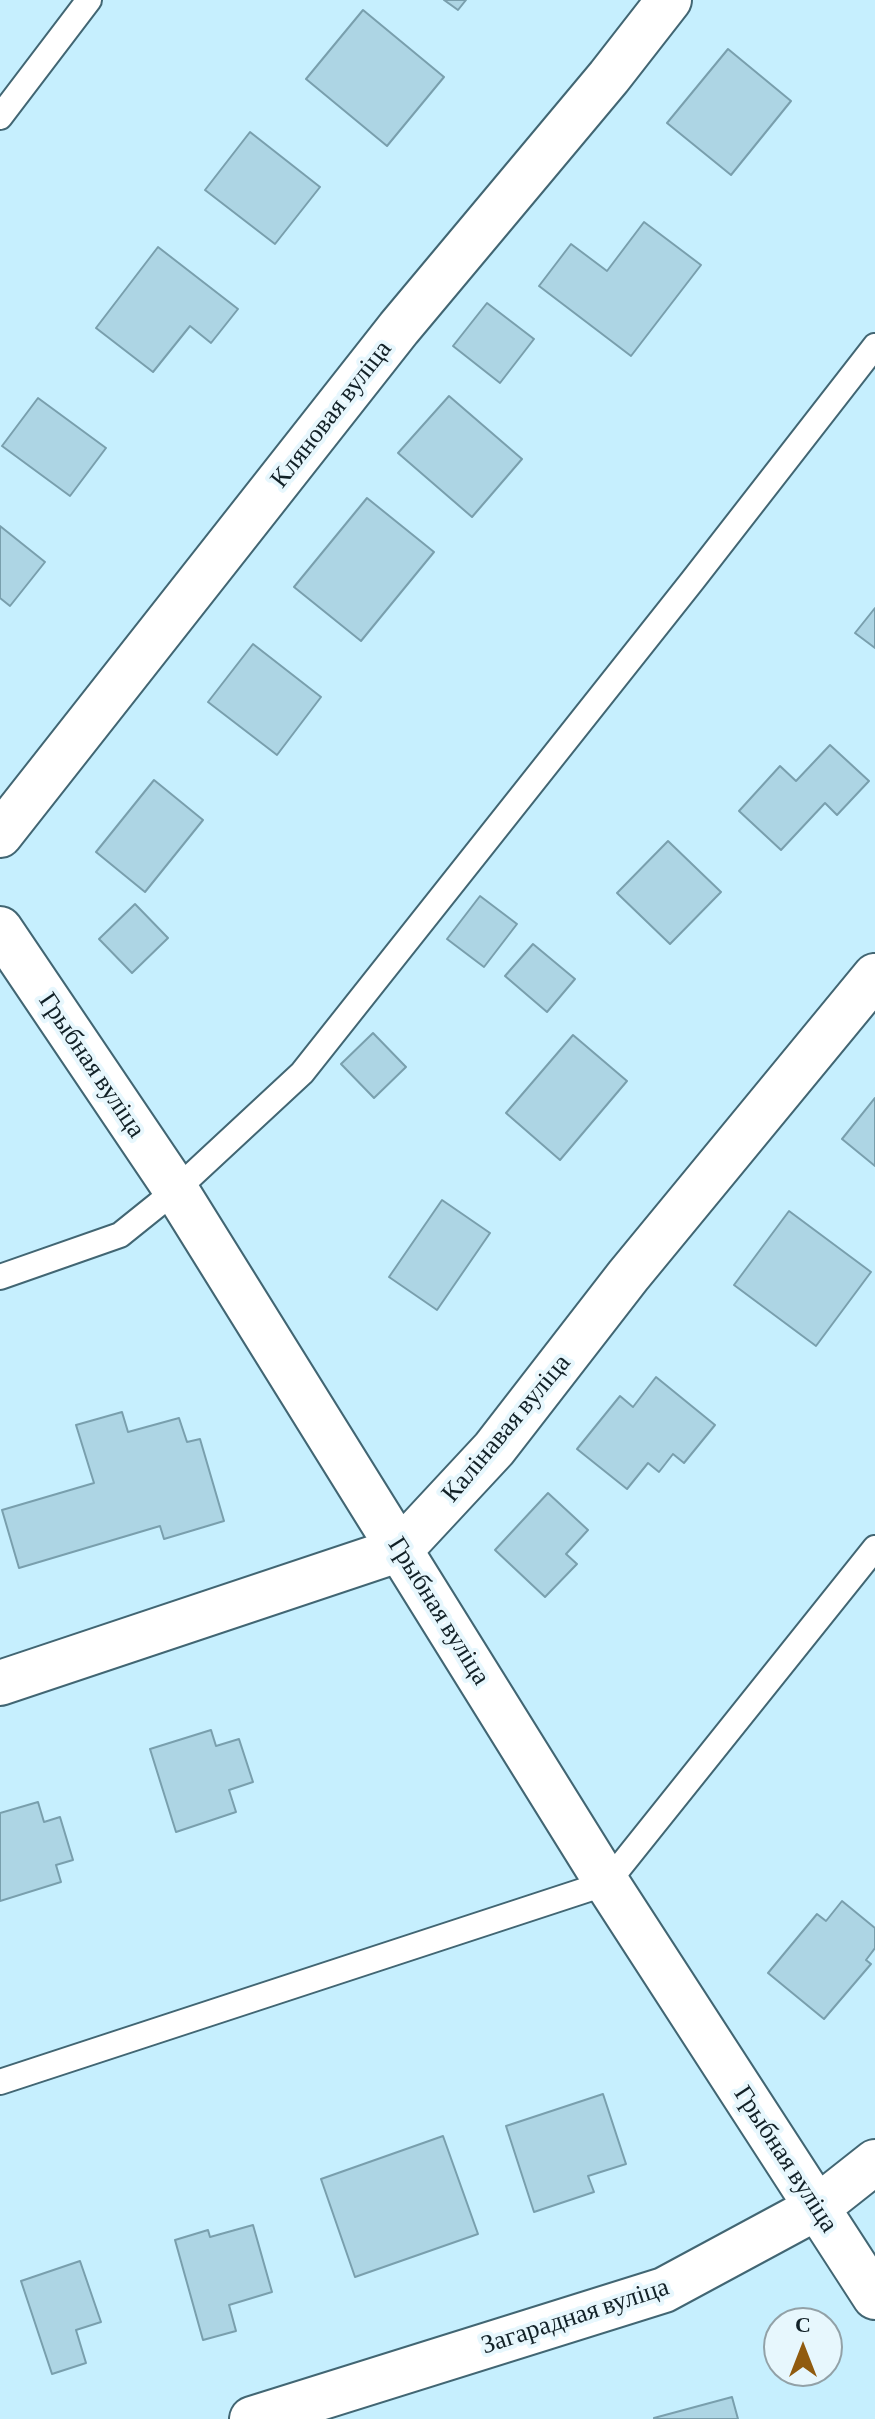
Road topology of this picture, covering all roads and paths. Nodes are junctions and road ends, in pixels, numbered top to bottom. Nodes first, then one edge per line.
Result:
1 (89, 0) edge
2 (669, 0) edge
3 (0, 117) edge
4 (875, 346) edge
5 (0, 835) edge
6 (0, 929) edge
7 (875, 976) edge
8 (176, 1190) junction
9 (0, 1277) edge
10 (875, 1548) edge
11 (401, 1549) junction
12 (0, 1683) edge
13 (607, 1883) junction
14 (0, 2082) edge
15 (875, 2162) edge
16 (818, 2207) junction
17 (875, 2297) edge
18 (252, 2419) edge

1 - 3 lane
2 - 5 street, Кляновая вуліца
4 - 8 lane
6 - 8 street, Грыбная вуліца
7 - 11 street, Калінавая вуліца
8 - 9 lane
8 - 11 street, Грыбная вуліца
10 - 13 lane
11 - 12 street, Калінавая вуліца
11 - 13 street, Грыбная вуліца
13 - 14 lane
13 - 16 street, Грыбная вуліца
15 - 16 street, Загарадная вуліца
16 - 17 street, Грыбная вуліца
16 - 18 street, Загарадная вуліца

